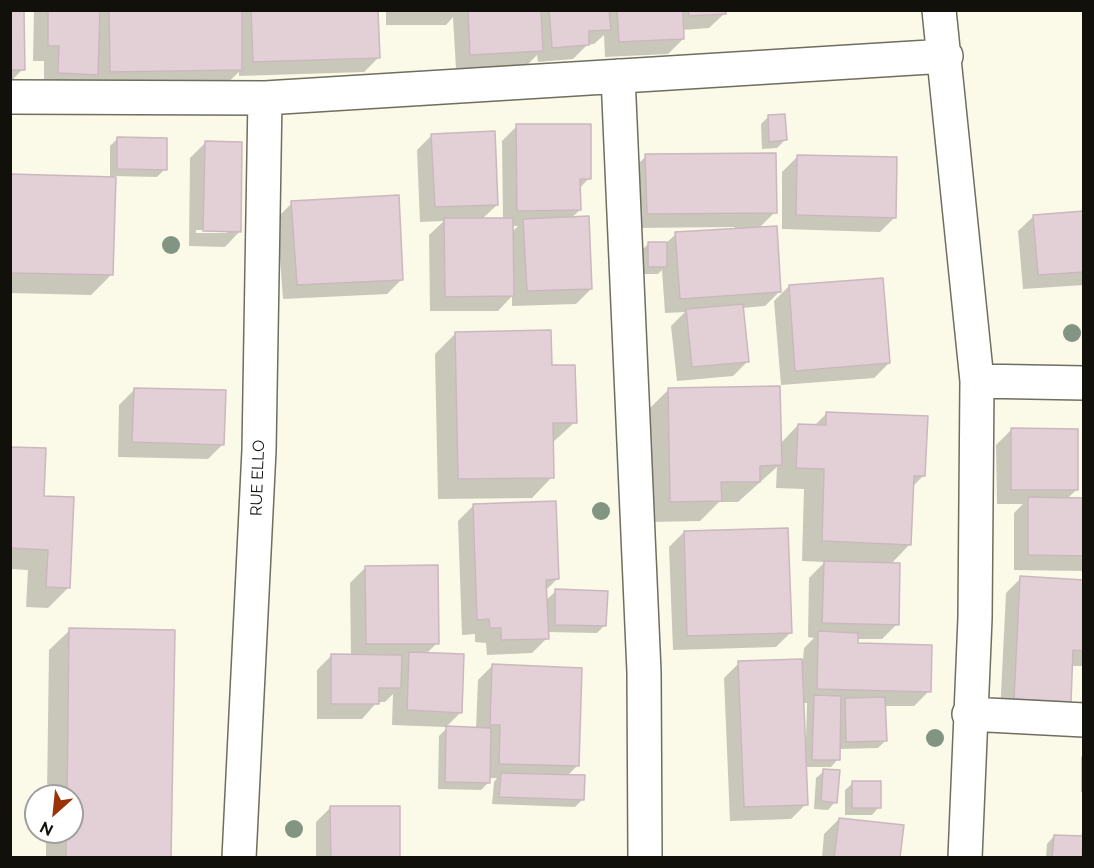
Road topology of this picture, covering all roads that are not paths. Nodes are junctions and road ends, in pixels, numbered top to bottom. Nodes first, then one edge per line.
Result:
1 (939, 10) edge
2 (946, 56) junction
3 (618, 76) junction
4 (10, 97) edge
5 (265, 98) junction
6 (977, 381) junction
7 (1083, 383) edge
8 (969, 714) junction
9 (1083, 720) edge
10 (239, 858) edge
11 (645, 858) edge
12 (965, 858) edge

1 - 2 street
2 - 3 street
2 - 6 street
3 - 5 street
3 - 11 street
4 - 5 street
5 - 10 street, RUE ELLO
6 - 7 street
6 - 8 street
8 - 9 street
8 - 12 street

